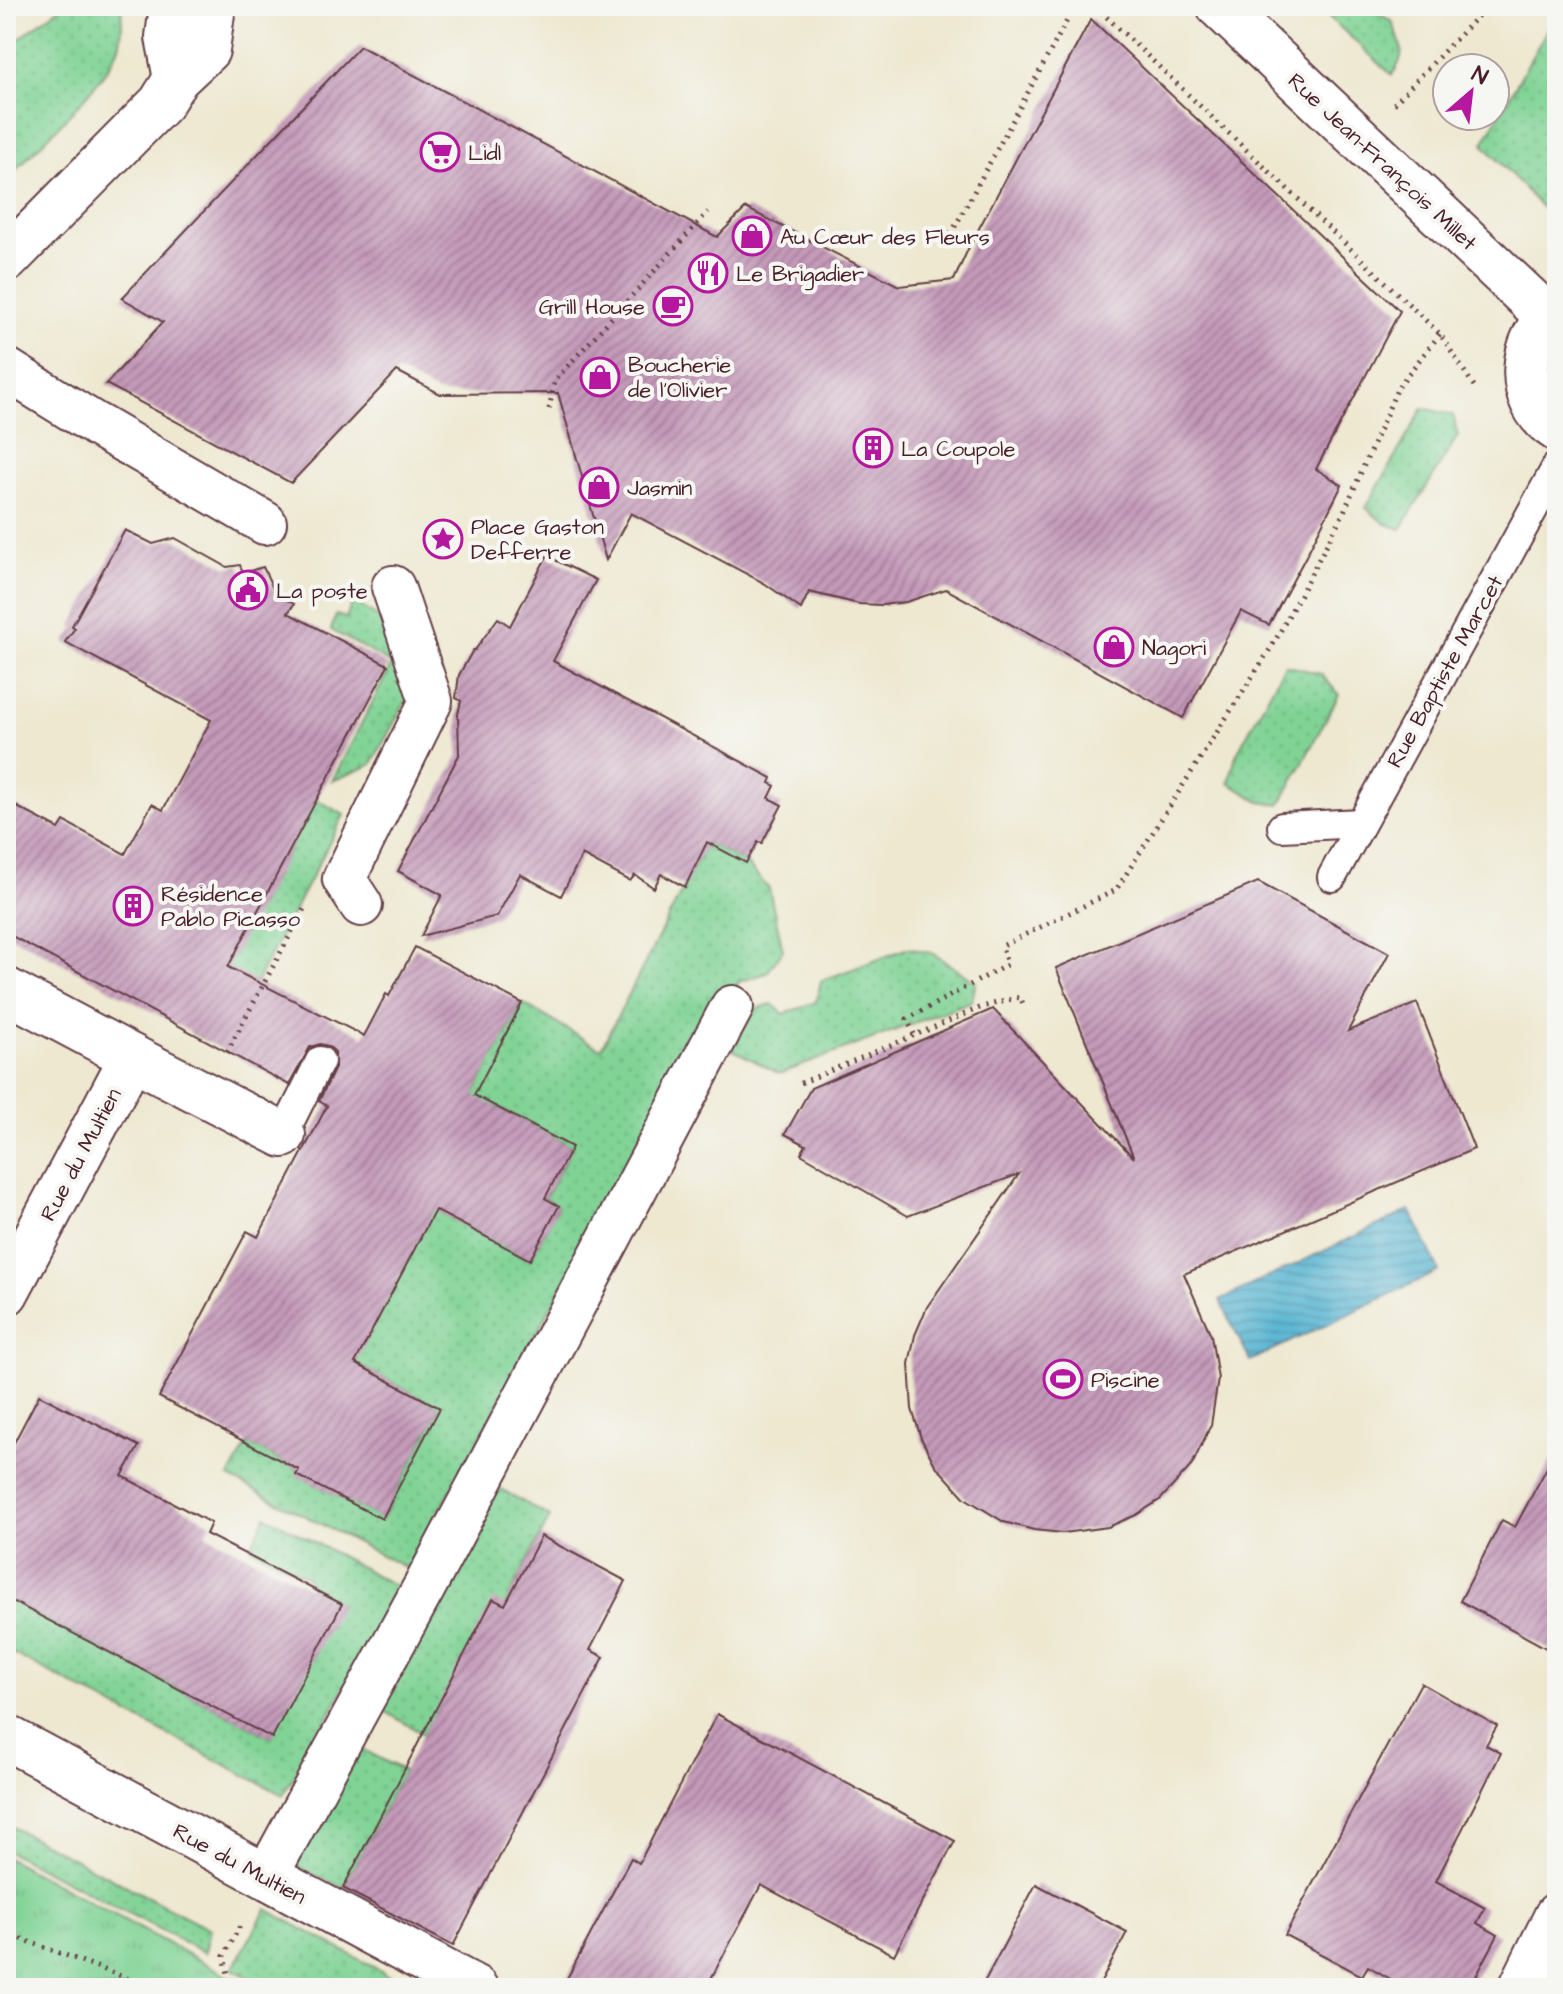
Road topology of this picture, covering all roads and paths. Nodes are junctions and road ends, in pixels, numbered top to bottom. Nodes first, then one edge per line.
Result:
1 (172, 6) edge
2 (213, 6) edge
3 (1075, 6) edge
4 (1095, 6) edge
5 (1219, 6) edge
6 (1487, 6) edge
7 (1530, 6) edge
8 (1557, 7) edge
9 (176, 79) junction
10 (1361, 140) junction
11 (708, 212) dead end
12 (951, 234) dead end
13 (6, 260) edge
14 (1552, 312) edge
15 (6, 369) edge
16 (549, 409) dead end
17 (1557, 429) edge
18 (1557, 466) edge
19 (265, 523) dead end
20 (393, 587) dead end
21 (1361, 823) junction
22 (1282, 827) dead end
23 (1332, 877) dead end
24 (352, 892) joint
25 (6, 990) edge
26 (732, 1007) dead end
27 (1025, 1008) dead end
28 (914, 1034) junction
29 (225, 1056) dead end
30 (132, 1057) junction
31 (320, 1061) dead end
32 (801, 1083) dead end
33 (283, 1135) joint
34 (6, 1293) edge
35 (6, 1737) edge
36 (266, 1877) junction
37 (1557, 1915) edge
38 (6, 1933) edge
39 (6, 1971) edge
40 (21, 1988) edge
41 (153, 1988) edge
42 (231, 1988) edge
43 (475, 1988) edge
44 (1521, 1988) edge

1 - 9 street
2 - 9 street
3 - 12 path
4 - 28 path
5 - 10 street, Rue Jean-François Millet
6 - 10 path
7 - 8 path
9 - 13 street
10 - 14 street, Rue Jean-François Millet
11 - 16 path
14 - 17 street
15 - 19 street
18 - 21 lane, Rue Baptiste Marcet
20 - 24 street
21 - 22 lane
21 - 23 lane, Rue Baptiste Marcet
24 - 29 path
25 - 30 street
26 - 36 street
27 - 28 path
28 - 32 path
30 - 33 street
30 - 34 street, Rue du Multien
31 - 33 lane
35 - 36 street, Rue du Multien
36 - 42 path
36 - 43 street, Rue du Multien
37 - 44 street
38 - 41 path
39 - 40 path

